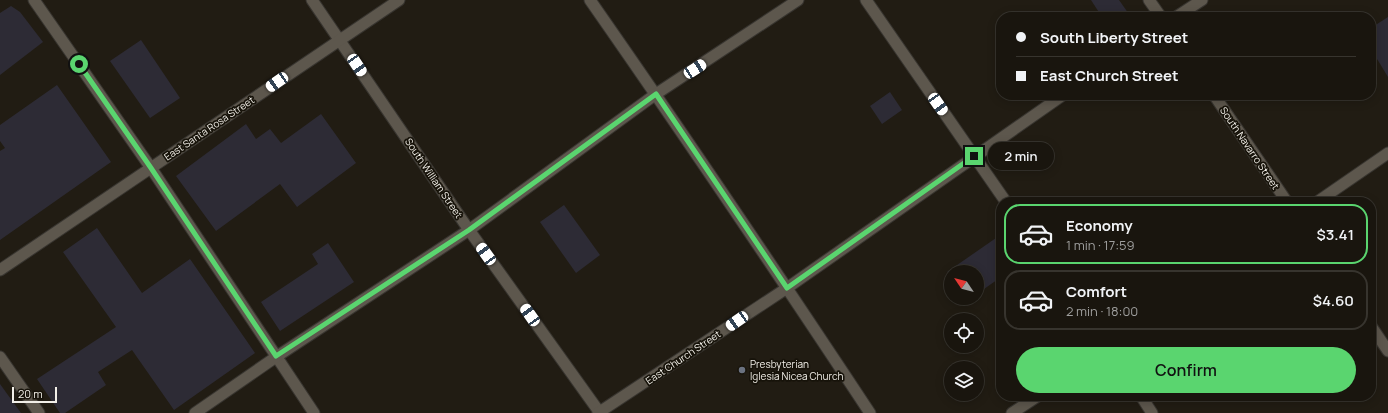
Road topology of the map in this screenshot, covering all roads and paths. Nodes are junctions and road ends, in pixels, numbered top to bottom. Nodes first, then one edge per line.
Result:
1 (34, 0) edge
2 (312, 0) edge
3 (399, 0) edge
4 (590, 0) edge
5 (798, 0) edge
6 (866, 0) edge
7 (1150, 0) edge
8 (1202, 0) edge
9 (1158, 12) edge
10 (1184, 12) edge
11 (340, 39) junction
12 (656, 94) junction
13 (1056, 100) edge
14 (1217, 100) edge
15 (1388, 152) edge
16 (974, 156) junction
17 (151, 168) junction
18 (1003, 197) edge
19 (1283, 197) edge
20 (1324, 197) edge
21 (469, 230) junction
22 (0, 270) edge
23 (787, 288) junction
24 (1376, 333) edge
25 (1388, 351) edge
26 (276, 356) junction
27 (0, 357) edge
28 (1030, 401) edge
29 (1144, 401) edge
30 (39, 413) edge
31 (195, 413) edge
32 (314, 413) edge
33 (599, 413) edge
34 (870, 413) edge
35 (1012, 413) edge
36 (1152, 413) edge

1 - 17 street
2 - 11 street, South William Street
3 - 11 street, East Santa Rosa Street
4 - 12 street
5 - 12 street
6 - 16 street
7 - 9 street
8 - 10 street
11 - 17 street, East Santa Rosa Street
11 - 21 street, South William Street
12 - 21 street
12 - 23 street
13 - 16 street, East Church Street
14 - 19 street, South Navarro Street
15 - 20 street
16 - 18 street
16 - 23 street, East Church Street
17 - 22 street, East Santa Rosa Street
17 - 26 street
21 - 26 street
21 - 33 street, South William Street
23 - 33 street, East Church Street
23 - 34 street
24 - 25 street
26 - 31 street
26 - 32 street
27 - 30 street
28 - 35 street
29 - 36 street

